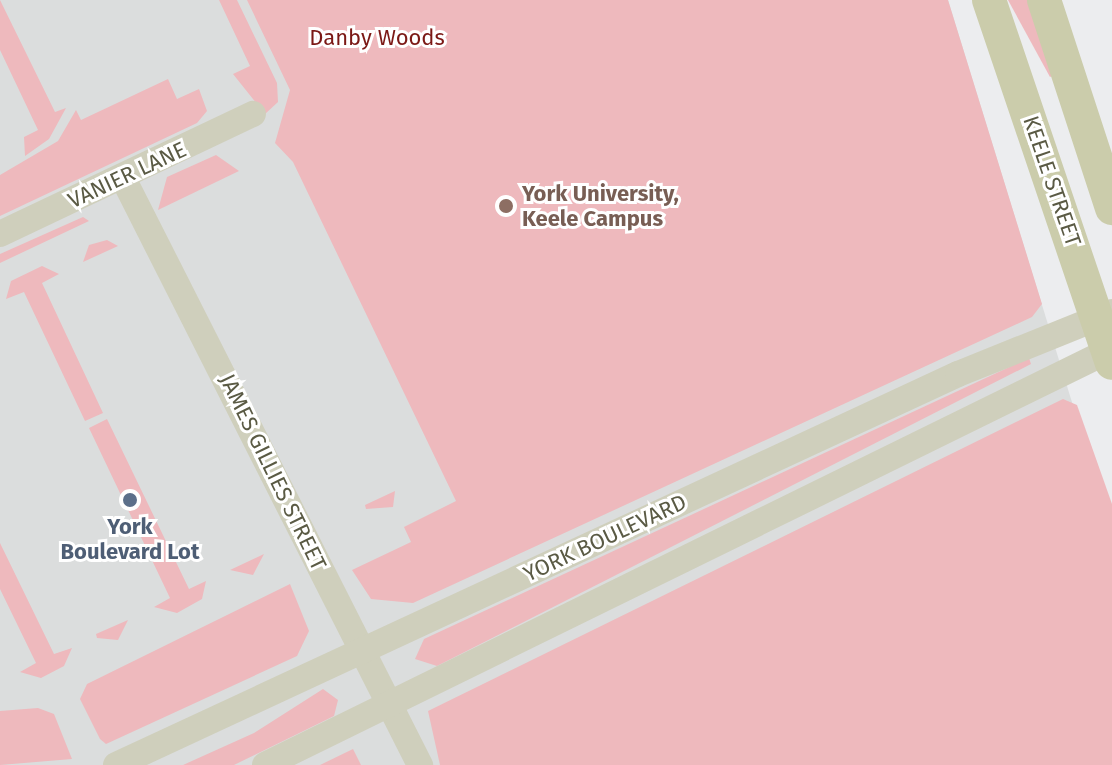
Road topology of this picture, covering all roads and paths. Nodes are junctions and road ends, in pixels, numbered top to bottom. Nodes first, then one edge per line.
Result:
1 (989, 0) edge
2 (1044, 0) edge
3 (253, 114) dead end
4 (124, 180) junction
5 (1112, 208) edge
6 (0, 234) edge
7 (1105, 314) edge
8 (1111, 354) edge
9 (360, 651) junction
10 (390, 707) junction
11 (116, 765) edge
12 (265, 765) edge
13 (420, 765) edge

1 - 7 main road, KEELE STREET
2 - 5 main road
3 - 4 street, VANIER LANE
4 - 6 street, VANIER LANE
4 - 9 street, JAMES GILLIES STREET
7 - 8 main road, KEELE STREET
7 - 9 street, YORK BOULEVARD
8 - 10 street
9 - 10 street, JAMES GILLIES STREET
9 - 11 street, YORK BOULEVARD
10 - 12 street
10 - 13 street, JAMES GILLIES STREET

